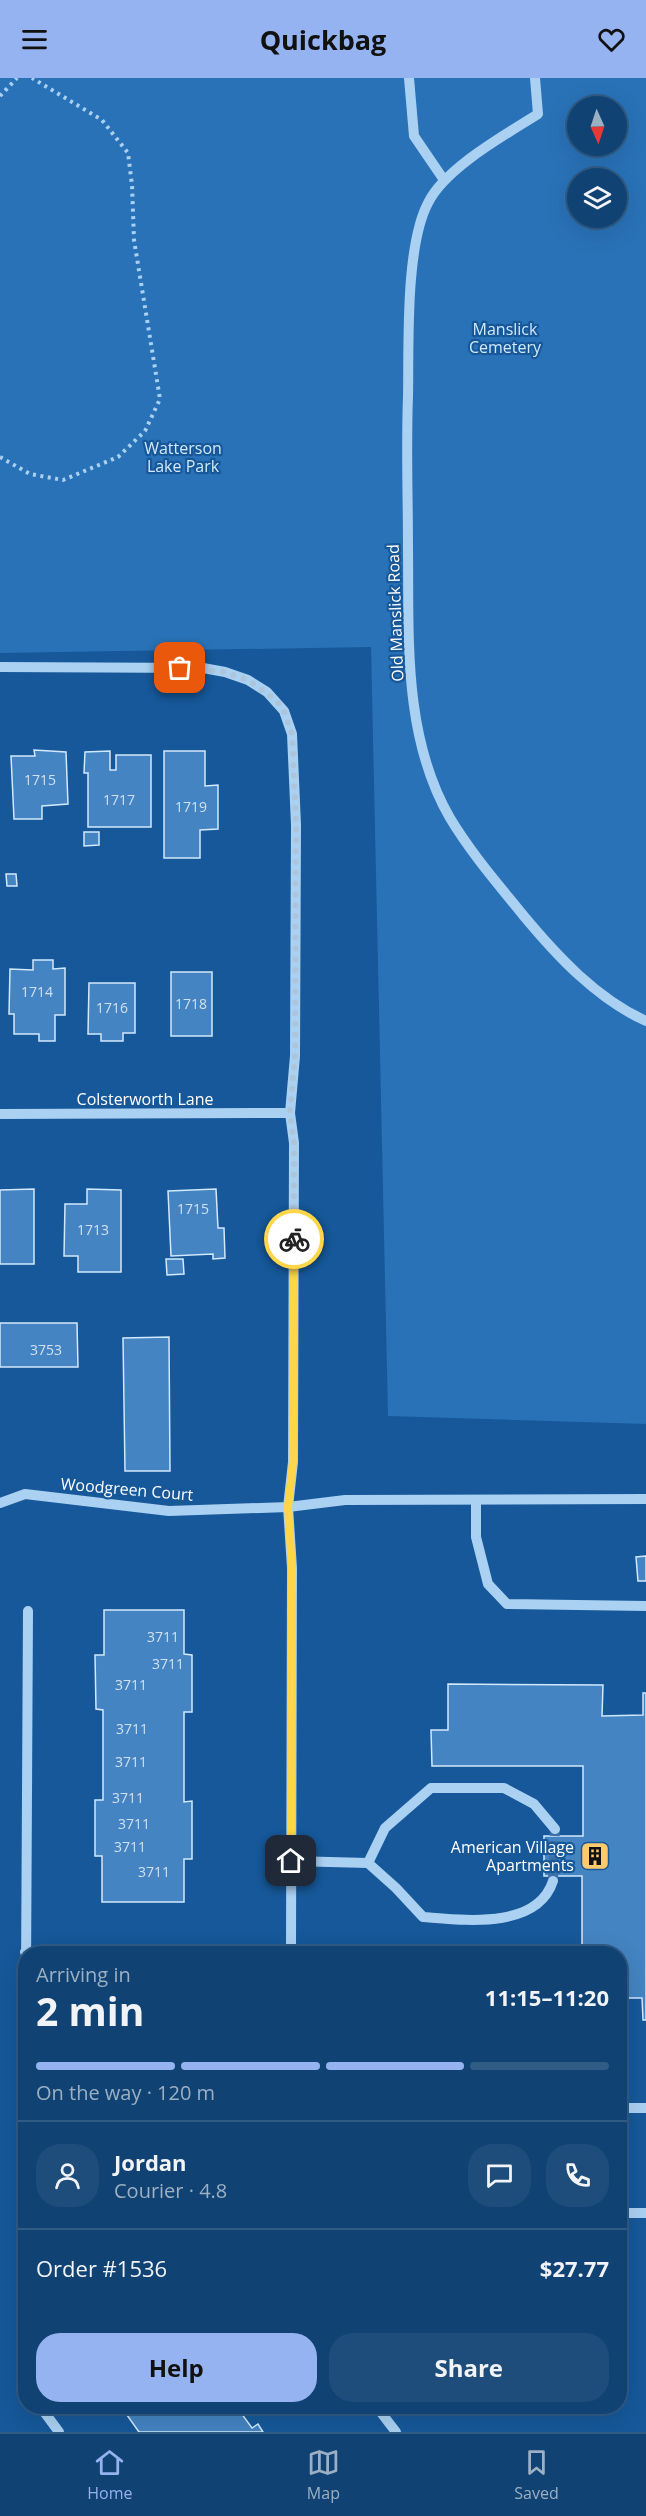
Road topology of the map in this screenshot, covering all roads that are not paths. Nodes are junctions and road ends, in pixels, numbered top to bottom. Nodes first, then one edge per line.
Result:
1 (410, 78) edge
2 (535, 78) edge
3 (444, 180) junction
4 (0, 667) edge
5 (646, 1021) edge
6 (290, 1113) junction
7 (0, 1114) edge
8 (646, 1499) edge
9 (476, 1500) junction
10 (0, 1503) edge
11 (288, 1507) junction
12 (646, 1606) edge
13 (28, 1611) dead end
14 (555, 1829) tunnel mouth
15 (291, 1861) junction
16 (368, 1863) junction
17 (553, 1881) tunnel mouth
18 (25, 1946) edge
19 (291, 1946) edge
20 (627, 2108) edge
21 (646, 2109) edge
22 (627, 2213) edge
23 (646, 2214) edge
24 (46, 2414) edge
25 (382, 2414) edge
26 (59, 2432) edge
27 (396, 2432) edge

1 - 3 street
2 - 3 street, Old Manslick Road
3 - 5 street, Old Manslick Road
4 - 6 street
6 - 7 street, Colsterworth Lane
6 - 11 street
8 - 9 street, Woodgreen Court
9 - 11 street, Woodgreen Court
9 - 12 street
10 - 11 street, Woodgreen Court
11 - 15 street
13 - 18 street
14 - 16 street
15 - 16 street
15 - 19 street
16 - 17 street
20 - 21 street
22 - 23 street
24 - 26 street
25 - 27 street

